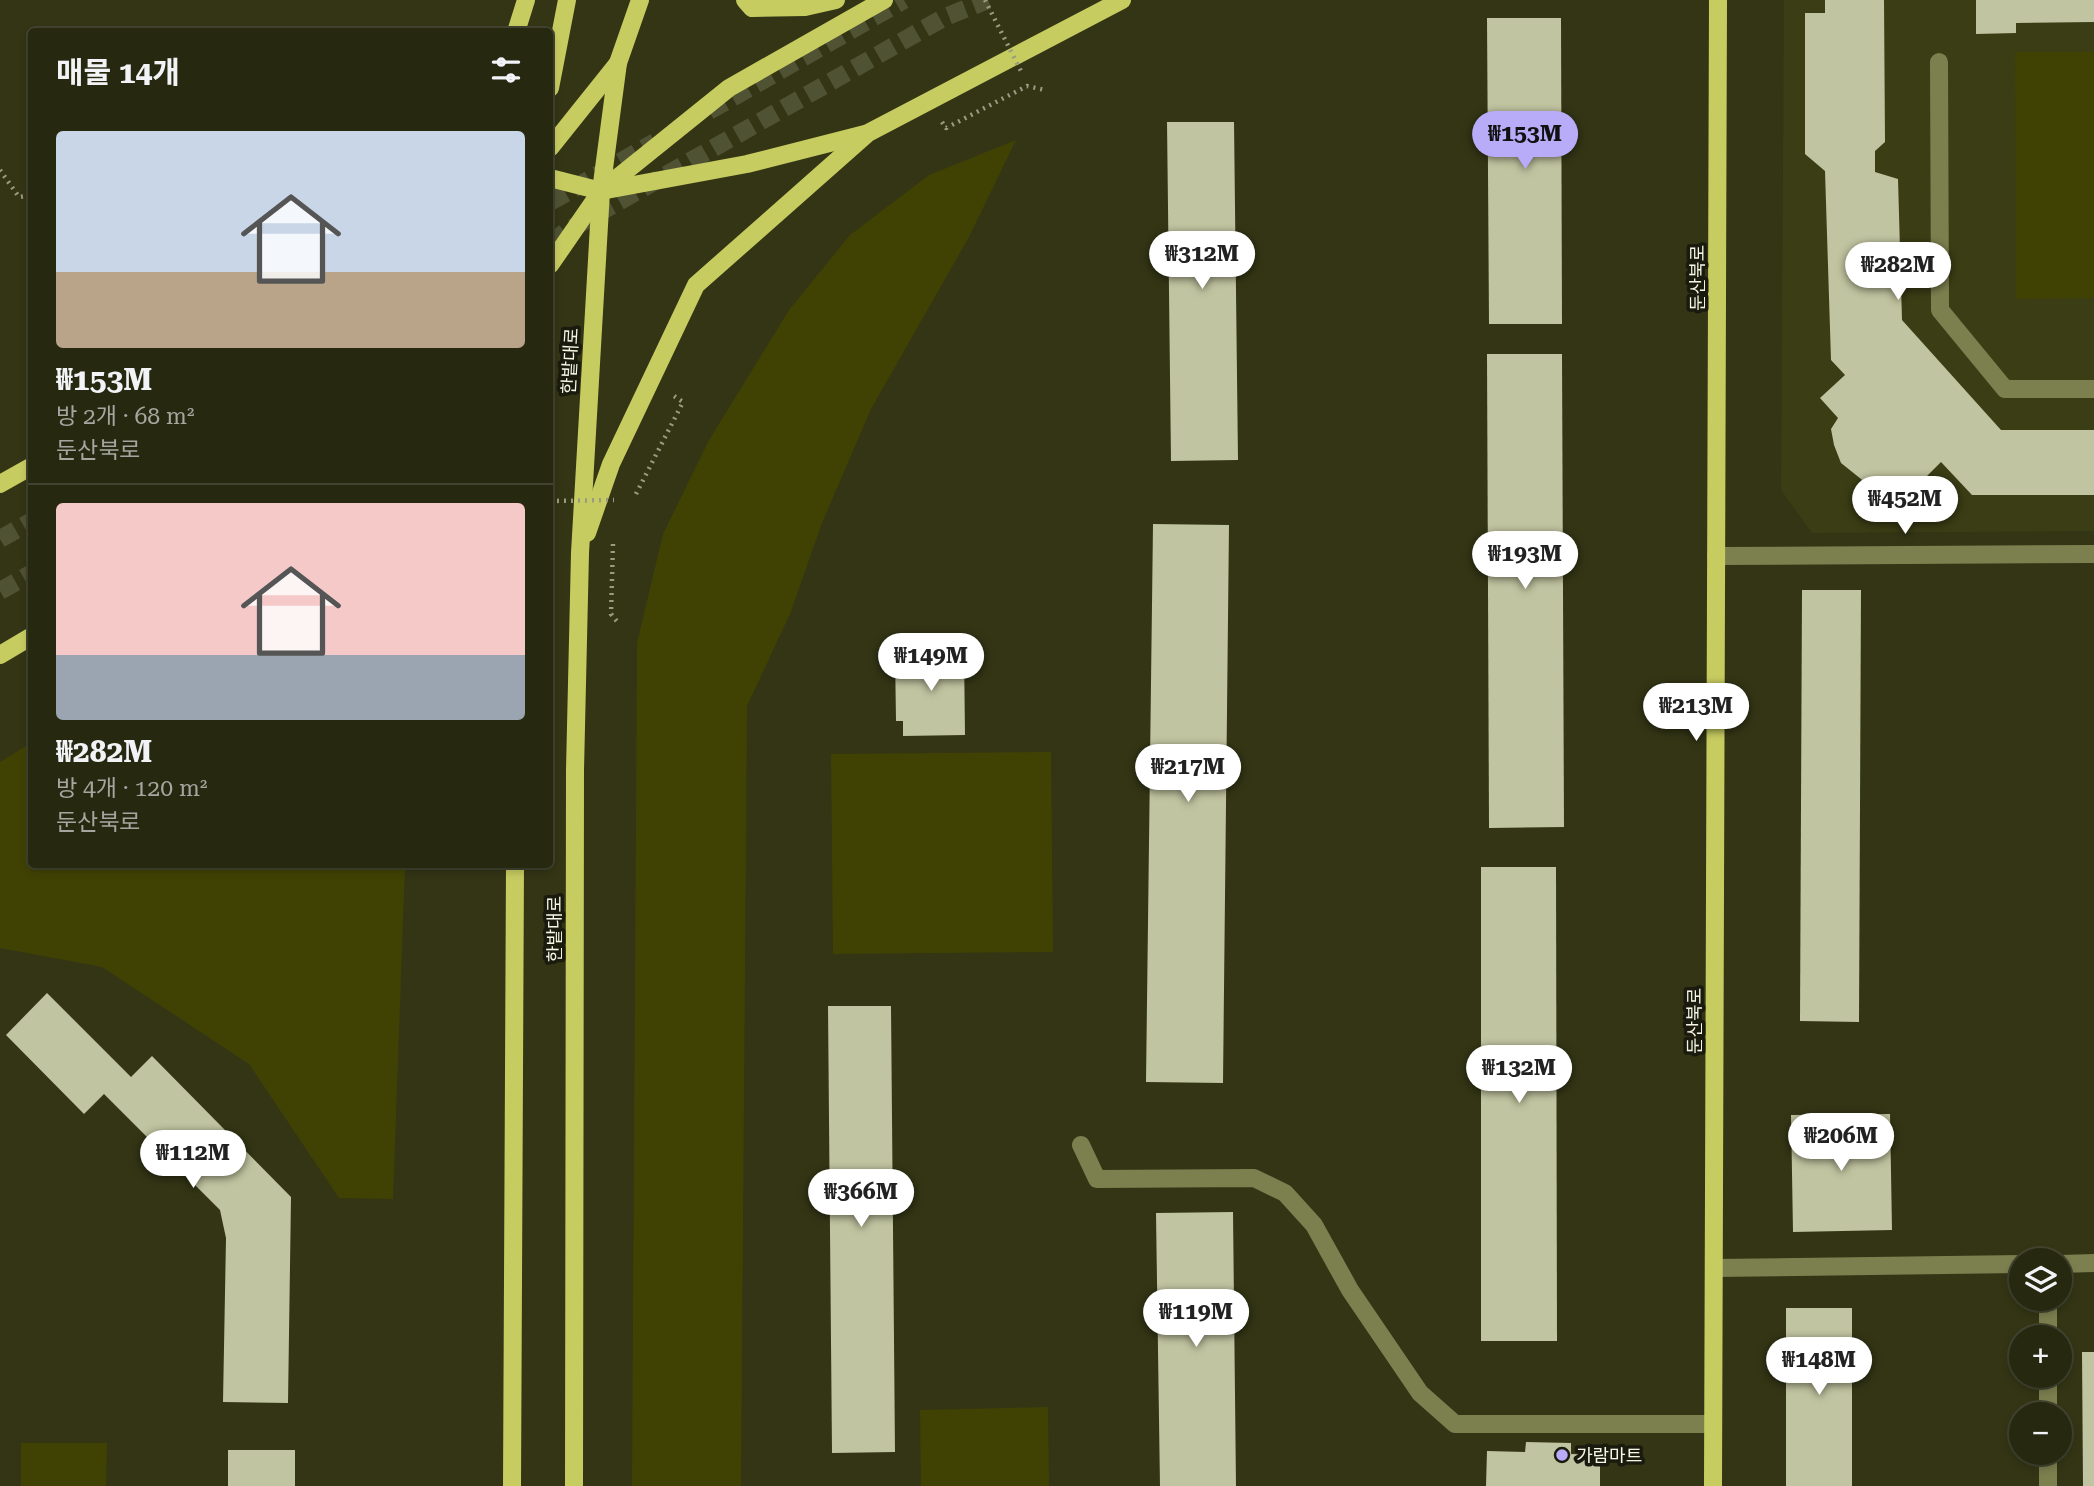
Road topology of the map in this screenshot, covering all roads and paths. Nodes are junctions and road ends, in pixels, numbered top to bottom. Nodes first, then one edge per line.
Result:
1 (526, 0) edge
2 (640, 0) edge
3 (836, 0) edge
4 (884, 0) edge
5 (985, 0) edge
6 (1122, 0) edge
7 (1718, 0) edge
8 (748, 4) edge
9 (566, 7) edge
10 (517, 28) edge
11 (1939, 62) dead end
12 (618, 63) junction
13 (1021, 71) dead end
14 (553, 73) edge
15 (1027, 86) dead end
16 (1045, 90) dead end
17 (868, 133) junction
18 (553, 144) edge
19 (0, 170) edge
20 (553, 179) edge
21 (601, 191) junction
22 (28, 196) edge
23 (553, 261) edge
24 (2094, 388) edge
25 (28, 468) edge
26 (0, 484) edge
27 (553, 500) edge
28 (614, 513) dead end
29 (613, 538) dead end
30 (580, 553) junction
31 (2094, 554) edge
32 (1716, 556) junction
33 (620, 624) dead end
34 (28, 639) edge
35 (0, 655) edge
36 (515, 868) edge
37 (1081, 1145) dead end
38 (2009, 1264) edge
39 (2072, 1264) edge
40 (2094, 1264) edge
41 (1714, 1268) junction
42 (1713, 1424) junction
43 (2048, 1465) edge
44 (512, 1486) edge
45 (574, 1486) edge
46 (1713, 1486) edge
47 (2048, 1486) edge

1 - 10 main road
2 - 12 main road, 한밭대로
3 - 8 main road
4 - 21 main road
5 - 13 path, bridge
6 - 17 main road
7 - 32 main road, 둔산북로
9 - 14 main road
11 - 24 street
12 - 18 main road
12 - 21 main road, 한밭대로
15 - 16 path
17 - 21 main road
17 - 30 main road
19 - 22 path
20 - 21 main road
21 - 23 main road
21 - 30 main road, 한밭대로
25 - 26 main road
27 - 28 path, bridge
29 - 33 path
30 - 45 main road, 한밭대로
31 - 32 street
32 - 41 main road, 둔산북로
34 - 35 main road
36 - 44 main road
37 - 42 street
38 - 41 street
39 - 40 street
41 - 42 main road, 둔산북로
42 - 46 main road, 둔산북로
43 - 47 street

